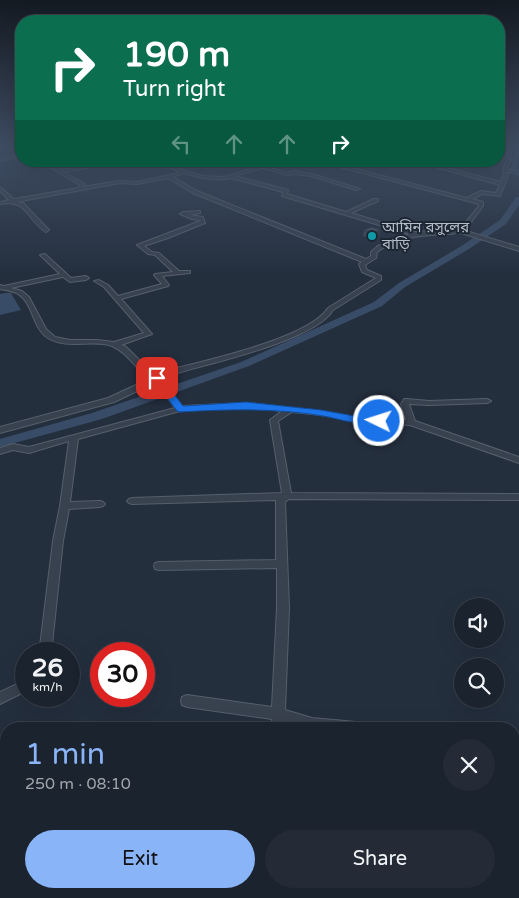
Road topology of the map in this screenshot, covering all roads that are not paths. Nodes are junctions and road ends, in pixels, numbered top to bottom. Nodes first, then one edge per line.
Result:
1 (2, 190) edge
2 (79, 190) edge
3 (191, 190) edge
4 (282, 190) edge
5 (433, 190) edge
6 (500, 190) edge
7 (469, 199) junction
8 (376, 200) dead end
9 (14, 201) junction
10 (0, 203) edge
11 (198, 212) dead end
12 (345, 214) junction
13 (46, 230) dead end
14 (457, 230) junction
15 (414, 234) junction
16 (519, 249) edge
17 (43, 255) dead end
18 (365, 262) junction
19 (188, 272) dead end
20 (178, 273) junction
21 (64, 275) junction
22 (86, 278) dead end
23 (97, 281) dead end
24 (1, 288) edge
25 (116, 298) junction
26 (116, 344) junction
27 (158, 379) junction
28 (487, 401) dead end
29 (180, 409) junction
30 (290, 410) junction
31 (411, 422) junction
32 (0, 430) edge
33 (74, 437) junction
34 (0, 451) edge
35 (519, 460) edge
36 (287, 496) junction
37 (519, 497) edge
38 (132, 501) dead end
39 (100, 504) dead end
40 (65, 506) junction
41 (281, 564) junction
42 (159, 566) dead end
43 (46, 642) edge
44 (15, 690) edge
45 (0, 698) edge
46 (187, 701) dead end
47 (280, 714) junction
48 (279, 722) edge
49 (306, 722) edge

1 - 9 street
2 - 9 street
3 - 18 street
4 - 12 street
5 - 7 street
6 - 7 street
7 - 14 street
8 - 12 street
9 - 10 street
9 - 13 street
11 - 20 street
12 - 15 street
14 - 15 street
14 - 16 street
15 - 18 street
17 - 21 street
18 - 27 street
19 - 20 street
20 - 25 street
21 - 22 street
21 - 24 street
23 - 25 street
24 - 26 street
25 - 26 street
26 - 27 street
27 - 29 street
27 - 32 street
28 - 31 street
29 - 30 street
29 - 33 street
30 - 31 street
30 - 36 street
31 - 35 street
33 - 34 street
33 - 40 street
36 - 37 street
36 - 38 street
36 - 41 street
39 - 40 street
40 - 43 street
41 - 42 street
41 - 47 street
44 - 45 street
46 - 47 street
47 - 48 street
47 - 49 street

